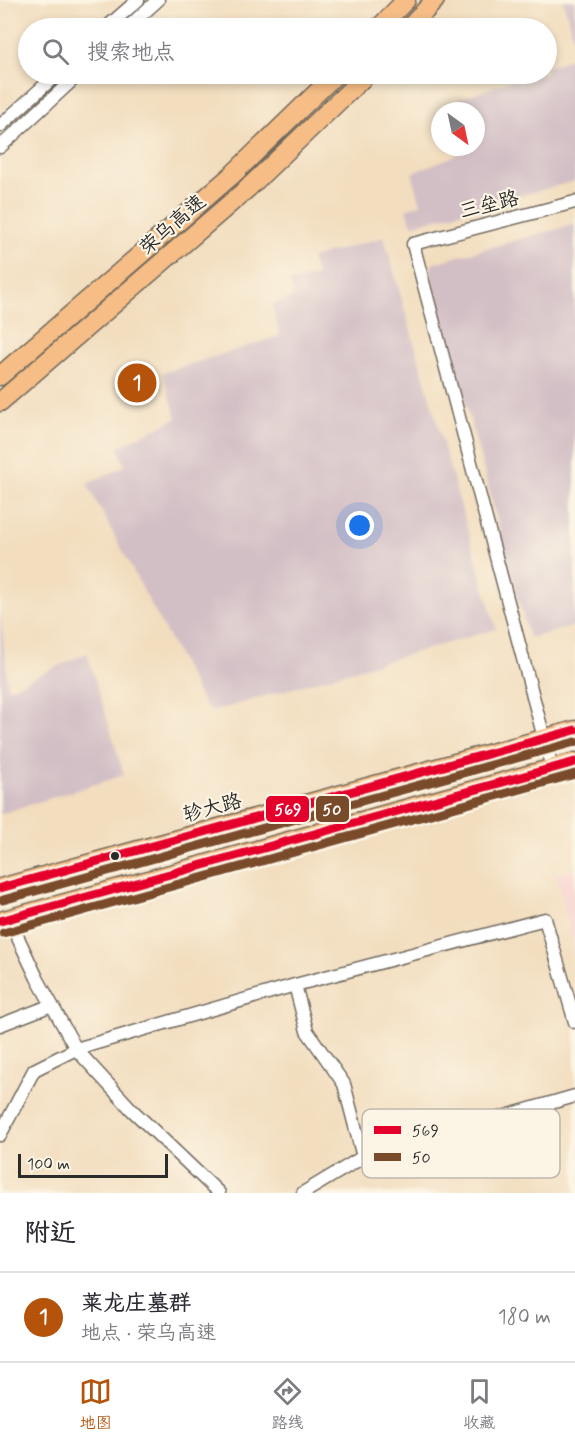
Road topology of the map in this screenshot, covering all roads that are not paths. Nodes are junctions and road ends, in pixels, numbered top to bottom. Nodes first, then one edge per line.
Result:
1 (138, 0) edge
2 (158, 0) edge
3 (406, 0) edge
4 (435, 0) edge
5 (117, 18) edge
6 (138, 18) edge
7 (389, 18) edge
8 (418, 18) edge
9 (46, 84) edge
10 (68, 84) edge
11 (326, 84) edge
12 (357, 84) edge
13 (0, 126) edge
14 (0, 147) edge
15 (575, 202) edge
16 (0, 376) edge
17 (0, 402) edge
18 (575, 730) edge
19 (545, 739) junction
20 (575, 762) edge
21 (552, 768) junction
22 (0, 888) edge
23 (4, 920) edge
24 (295, 985) junction
25 (52, 1005) junction
26 (575, 1022) edge
27 (0, 1025) edge
28 (76, 1049) junction
29 (575, 1096) edge
30 (530, 1109) edge
31 (0, 1135) edge
32 (362, 1153) edge
33 (362, 1158) edge
34 (219, 1193) edge
35 (303, 1193) edge

1 - 5 street
2 - 6 street
3 - 7 highway
4 - 8 highway
9 - 13 street
10 - 14 street
11 - 16 highway, 荣乌高速
12 - 17 highway, 荣乌高速
15 - 19 street, 三垒路
18 - 19 highway, 轸大路
19 - 21 street
19 - 22 highway, 轸大路
20 - 21 highway
21 - 23 highway
23 - 25 street
24 - 26 street
24 - 28 street
24 - 32 street
25 - 27 street
25 - 28 street
28 - 31 street
28 - 34 street
29 - 30 street
33 - 35 street

